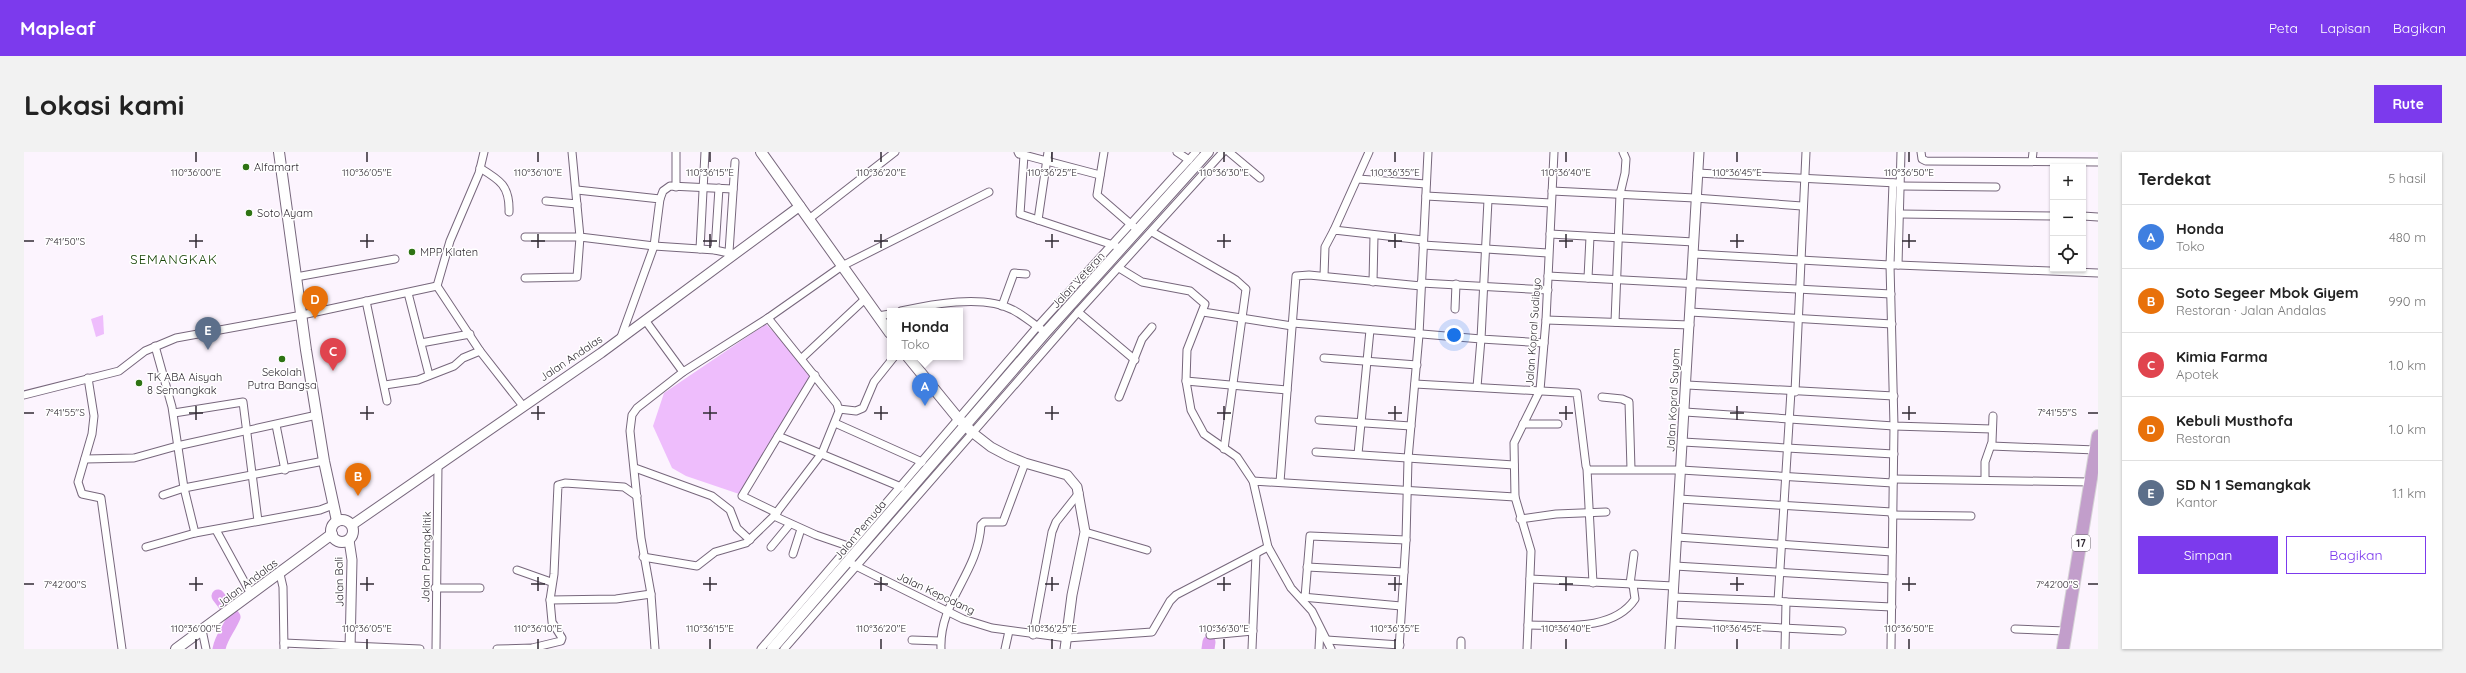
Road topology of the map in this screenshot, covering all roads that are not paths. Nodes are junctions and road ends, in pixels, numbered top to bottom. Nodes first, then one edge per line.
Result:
1 (279, 152) edge
2 (484, 152) edge
3 (572, 152) edge
4 (676, 152) edge
5 (705, 152) edge
6 (761, 152) edge
7 (895, 152) edge
8 (1048, 152) edge
9 (1104, 152) edge
10 (1177, 152) edge
11 (1196, 152) edge
12 (1208, 152) edge
13 (1223, 152) edge
14 (1228, 152) edge
15 (1369, 152) edge
16 (1428, 152) edge
17 (1554, 152) edge
18 (1623, 152) edge
19 (1698, 152) edge
20 (1806, 152) edge
21 (1901, 152) edge
22 (1921, 152) edge
23 (2033, 152) edge
24 (1021, 154) edge
25 (1188, 160) junction
26 (1046, 161) junction
27 (2032, 161) junction
28 (735, 162) dead end
29 (2098, 162) edge
30 (479, 170) junction
31 (1697, 173) junction
32 (1100, 175) junction
33 (1260, 178) dead end
34 (1358, 179) junction
35 (1804, 179) junction
36 (1426, 184) junction
37 (1898, 184) junction
38 (676, 187) junction
39 (703, 187) junction
40 (1996, 187) dead end
41 (719, 188) junction
42 (733, 189) junction
43 (577, 190) junction
44 (1552, 191) junction
45 (989, 192) dead end
46 (1620, 194) junction
47 (1426, 196) junction
48 (1695, 198) junction
49 (660, 199) junction
50 (1488, 200) junction
51 (546, 201) dead end
52 (1551, 203) junction
53 (577, 204) junction
54 (800, 206) junction
55 (1802, 206) junction
56 (508, 212) dead end
57 (1900, 214) junction
58 (2050, 216) edge
59 (2086, 216) edge
60 (2098, 216) edge
61 (809, 219) junction
62 (1038, 220) junction
63 (1131, 224) junction
64 (1334, 230) junction
65 (1139, 231) junction
66 (1152, 232) junction
67 (1550, 234) junction
68 (1374, 236) junction
69 (525, 237) dead end
70 (580, 237) junction
71 (1590, 237) junction
72 (1618, 238) junction
73 (1694, 242) junction
74 (1423, 243) junction
75 (654, 246) junction
76 (1118, 247) junction
77 (700, 249) junction
78 (1486, 249) junction
79 (715, 250) junction
80 (731, 253) junction
81 (1548, 253) junction
82 (1694, 254) junction
83 (395, 259) dead end
84 (1799, 260) junction
85 (1890, 265) junction
86 (1898, 265) junction
87 (842, 266) junction
88 (1119, 268) junction
89 (2098, 273) edge
90 (1026, 274) dead end
91 (1324, 276) junction
92 (1548, 276) junction
93 (296, 277) junction
94 (525, 278) dead end
95 (1588, 278) junction
96 (1616, 279) junction
97 (1373, 282) junction
98 (1421, 284) junction
99 (1456, 284) junction
100 (1692, 285) junction
101 (436, 286) junction
102 (1485, 286) junction
103 (1798, 289) junction
104 (1548, 290) junction
105 (408, 293) junction
106 (1891, 294) junction
107 (865, 299) junction
108 (366, 301) junction
109 (1002, 306) junction
110 (914, 308) edge
111 (1455, 309) dead end
112 (1078, 312) junction
113 (1203, 312) junction
114 (1690, 312) junction
115 (887, 314) edge
116 (302, 315) junction
117 (878, 316) junction
118 (768, 318) junction
119 (1243, 319) junction
120 (1798, 319) junction
121 (645, 320) junction
122 (1546, 320) junction
123 (1615, 322) junction
124 (1892, 324) junction
125 (1293, 325) junction
126 (1690, 325) junction
127 (1152, 327) dead end
128 (887, 329) edge
129 (1041, 330) junction
130 (1370, 330) junction
131 (470, 334) junction
132 (1419, 335) junction
133 (621, 337) junction
134 (1481, 339) junction
135 (421, 343) junction
136 (1544, 343) junction
137 (155, 346) junction
138 (480, 351) junction
139 (802, 358) junction
140 (1324, 358) dead end
141 (892, 360) edge
142 (911, 360) edge
143 (1135, 360) junction
144 (1367, 361) junction
145 (1417, 365) junction
146 (683, 372) junction
147 (429, 375) junction
148 (814, 375) junction
149 (88, 378) junction
150 (1186, 381) junction
151 (1415, 384) junction
152 (385, 385) junction
153 (1687, 385) junction
154 (1231, 386) junction
155 (1477, 387) junction
156 (1287, 390) junction
157 (1540, 390) junction
158 (1793, 391) junction
159 (24, 395) edge
160 (1894, 396) junction
161 (1119, 397) dead end
162 (1602, 397) dead end
163 (387, 401) dead end
164 (523, 406) junction
165 (839, 409) junction
166 (1685, 412) junction
167 (174, 413) junction
168 (317, 415) junction
169 (1993, 416) dead end
170 (1790, 419) junction
171 (1319, 420) dead end
172 (835, 423) junction
173 (1361, 423) junction
174 (1523, 424) junction
175 (1558, 424) dead end
176 (276, 425) junction
177 (966, 426) junction
178 (1411, 426) junction
179 (1894, 426) junction
180 (1992, 429) junction
181 (246, 430) junction
182 (778, 436) junction
183 (2098, 436) edge
184 (1683, 442) junction
185 (177, 446) junction
186 (1991, 446) junction
187 (1788, 448) junction
188 (1224, 449) junction
189 (2096, 450) junction
190 (1316, 452) dead end
191 (822, 453) junction
192 (1358, 454) junction
193 (1894, 454) junction
194 (85, 459) junction
195 (1408, 459) junction
196 (324, 461) junction
197 (922, 462) junction
198 (1026, 463) junction
199 (438, 465) junction
200 (1514, 465) junction
201 (635, 468) junction
202 (1586, 469) junction
203 (1631, 469) junction
204 (285, 470) junction
205 (1681, 470) junction
206 (252, 476) junction
207 (1786, 476) junction
208 (1985, 479) junction
209 (635, 480) junction
210 (1253, 481) junction
211 (1893, 481) junction
212 (1280, 482) junction
213 (2090, 482) junction
214 (624, 487) junction
215 (900, 487) junction
216 (184, 488) junction
217 (1408, 490) junction
218 (1080, 493) junction
219 (163, 496) dead end
220 (637, 496) junction
221 (1515, 497) junction
222 (1679, 499) junction
223 (333, 505) junction
224 (1784, 505) junction
225 (1606, 512) dead end
226 (1589, 513) junction
227 (775, 514) junction
228 (1892, 514) junction
229 (1971, 516) dead end
230 (1520, 519) junction
231 (258, 521) junction
232 (337, 521) junction
233 (790, 524) junction
234 (352, 525) junction
235 (802, 529) junction
236 (216, 530) junction
237 (1085, 532) junction
238 (195, 533) junction
239 (332, 534) junction
240 (1677, 537) junction
241 (349, 540) junction
242 (750, 540) junction
243 (1406, 540) junction
244 (1783, 544) junction
245 (848, 546) junction
246 (146, 547) dead end
247 (771, 547) dead end
248 (1268, 547) junction
249 (1147, 550) dead end
250 (1892, 552) junction
251 (793, 554) dead end
252 (1256, 554) junction
253 (1634, 554) dead end
254 (643, 557) junction
255 (852, 564) junction
256 (1675, 566) junction
257 (1307, 567) junction
258 (517, 570) dead end
259 (1404, 572) junction
260 (1781, 572) junction
261 (280, 574) junction
262 (1530, 579) junction
263 (1892, 579) junction
264 (552, 582) junction
265 (1593, 582) junction
266 (1632, 585) junction
267 (1674, 586) junction
268 (435, 588) junction
269 (480, 588) dead end
270 (251, 594) junction
271 (650, 594) junction
272 (1302, 597) junction
273 (1673, 598) junction
274 (550, 600) junction
275 (1778, 601) junction
276 (1786, 602) junction
277 (1401, 606) junction
278 (1892, 607) junction
279 (946, 611) junction
280 (1671, 622) junction
281 (1528, 625) junction
282 (1320, 628) junction
283 (1786, 628) junction
284 (202, 630) junction
285 (2015, 630) dead end
286 (1253, 631) junction
287 (2066, 631) junction
288 (1009, 632) junction
289 (1842, 632) dead end
290 (1033, 635) junction
291 (1210, 635) dead end
292 (1066, 638) junction
293 (912, 640) dead end
294 (1327, 640) junction
295 (940, 641) junction
296 (284, 646) edge
297 (351, 647) edge
298 (1400, 647) edge
299 (122, 649) edge
300 (176, 649) edge
301 (206, 649) edge
302 (420, 649) edge
303 (436, 649) edge
304 (497, 649) edge
305 (506, 649) edge
306 (655, 649) edge
307 (761, 649) edge
308 (772, 649) edge
309 (784, 649) edge
310 (941, 649) edge
311 (1005, 649) edge
312 (1065, 649) edge
313 (1252, 649) edge
314 (1319, 649) edge
315 (1331, 649) edge
316 (1527, 649) edge
317 (1670, 649) edge
318 (1785, 649) edge
319 (1891, 649) edge
320 (2063, 649) edge

1 - 93 main road
2 - 30 street
3 - 43 street
4 - 38 street
5 - 39 street
6 - 54 main road
7 - 61 street
8 - 26 street
9 - 32 street
10 - 25 street
11 - 25 street
12 - 65 main road, Jalan Veteran
13 - 66 street
14 - 33 street
15 - 34 street
16 - 36 street
17 - 44 street, Jalan Kopral Sudibyo
18 - 46 street
19 - 31 street, Jalan Kopral Sayom
20 - 35 street
21 - 37 street
22 - 27 street
23 - 27 street
24 - 26 street
24 - 62 street
25 - 63 street
26 - 32 street
26 - 62 street
27 - 29 street
28 - 42 street
30 - 56 street
30 - 101 street
31 - 35 street
31 - 48 street, Jalan Kopral Sayom
32 - 63 street
34 - 36 street
34 - 64 street
35 - 37 street
35 - 55 street
36 - 47 street
37 - 40 street
37 - 57 street
37 - 85 street
38 - 39 street
38 - 49 street
39 - 41 street
39 - 77 street
41 - 42 street
41 - 79 street
42 - 80 street
43 - 49 street
43 - 53 street
44 - 46 street
44 - 52 street, Jalan Kopral Sudibyo
45 - 87 street
46 - 48 street
46 - 72 street
47 - 50 street
47 - 74 street
48 - 55 street
48 - 73 street, Jalan Kopral Sayom
49 - 75 street
50 - 52 street
50 - 78 street
51 - 53 street
52 - 67 street, Jalan Kopral Sudibyo
53 - 70 street
54 - 61 main road
54 - 80 street, Jalan Andalas
55 - 84 street
57 - 58 street
57 - 86 street
59 - 60 street
61 - 87 main road
62 - 76 street
63 - 65 street
63 - 76 street
64 - 68 street
64 - 91 street
65 - 76 main road, Jalan Veteran
66 - 88 street
66 - 119 street
67 - 71 street
67 - 81 street, Jalan Kopral Sudibyo
68 - 74 street
68 - 97 street
69 - 70 street
70 - 75 street
70 - 94 street
71 - 72 street
71 - 95 street
72 - 73 street
72 - 96 street
73 - 82 street, Jalan Kopral Sayom
74 - 78 street
74 - 98 street
75 - 77 street
75 - 133 street
76 - 129 main road, Jalan Veteran
76 - 129 street
77 - 79 street
78 - 81 street
78 - 102 street
79 - 80 street
80 - 121 street, Jalan Andalas
81 - 92 street, Jalan Kopral Sudibyo
82 - 84 street
82 - 100 street, Jalan Kopral Sayom
83 - 93 street
84 - 85 street
84 - 103 street
85 - 86 street
85 - 106 street
86 - 89 street
87 - 107 main road
87 - 118 street
88 - 112 street
88 - 113 street
90 - 109 street
91 - 97 street
91 - 125 street
92 - 95 street
92 - 104 street, Jalan Kopral Sudibyo
93 - 116 main road
95 - 96 street
96 - 100 street
96 - 123 street
97 - 98 street
98 - 99 street
98 - 132 street
99 - 102 street
99 - 111 street
100 - 103 street
100 - 114 street, Jalan Kopral Sayom
101 - 105 street
101 - 131 street
102 - 104 street
102 - 134 street
103 - 106 street
103 - 120 street
104 - 122 street, Jalan Kopral Sudibyo
105 - 108 street
105 - 135 street
106 - 124 street
107 - 117 main road
107 - 139 street
108 - 116 street
108 - 152 street
109 - 110 street
109 - 129 street
112 - 143 street
112 - 177 street
113 - 119 street
113 - 150 street
114 - 120 street
114 - 126 street, Jalan Kopral Sayom
115 - 117 street
116 - 137 street
116 - 168 main road
117 - 128 main road
118 - 139 street
118 - 146 street
119 - 125 street
119 - 154 street
120 - 124 street
120 - 158 street
121 - 133 street, Jalan Andalas
121 - 146 street
122 - 123 street
122 - 136 street, Jalan Kopral Sudibyo
123 - 126 street
124 - 160 street
125 - 130 street
125 - 156 street
126 - 153 street, Jalan Kopral Sayom
127 - 143 street
129 - 177 main road, Jalan Veteran
130 - 132 street
130 - 144 street
131 - 135 street
131 - 138 street
132 - 134 street
132 - 145 street
133 - 164 street, Jalan Andalas
134 - 136 street
134 - 155 street
135 - 147 street
136 - 157 street, Jalan Kopral Sudibyo
137 - 149 street
137 - 167 street
138 - 147 street
138 - 164 street
139 - 148 street
140 - 144 street
141 - 165 street
142 - 177 main road
143 - 161 street
144 - 145 street
144 - 173 street
145 - 151 street
146 - 201 street
147 - 152 street
148 - 165 street
148 - 182 street
149 - 159 street
149 - 194 street
150 - 154 street
150 - 188 street
151 - 155 street
151 - 178 street
152 - 163 street
153 - 158 street
153 - 166 street, Jalan Kopral Sayom
154 - 156 street
154 - 188 street
155 - 157 street
156 - 212 street
157 - 174 street, Jalan Kopral Sudibyo
157 - 202 street
158 - 160 street
158 - 170 street
160 - 179 street
162 - 203 street
164 - 199 street, Jalan Andalas
165 - 172 street
166 - 170 street
166 - 184 street, Jalan Kopral Sayom
167 - 181 street
167 - 185 street
168 - 176 street
168 - 196 main road
169 - 180 street
170 - 179 street
170 - 187 street
171 - 173 street
172 - 191 street
172 - 197 street
173 - 178 street
173 - 192 street
174 - 175 street
174 - 200 street, Jalan Kopral Sudibyo
176 - 181 street
176 - 204 street
177 - 197 street
177 - 198 street
177 - 255 main road, Jalan Pemuda
178 - 195 street
179 - 180 street
179 - 193 street
180 - 186 street
181 - 185 street
181 - 206 street
182 - 191 street
182 - 227 street
183 - 189 highway, 17
184 - 187 street
184 - 205 street, Jalan Kopral Sayom
185 - 194 street
185 - 216 street
186 - 189 street
186 - 208 street
187 - 193 street
187 - 207 street
188 - 210 street
189 - 213 highway, 17
190 - 192 street
191 - 215 street
191 - 227 street
192 - 195 street
193 - 211 street
194 - 299 street
195 - 200 street
195 - 217 street
196 - 204 street
196 - 223 main road
197 - 215 street
198 - 218 street
198 - 279 street
199 - 234 street, Jalan Andalas
199 - 268 street, Jalan Parangklitik
200 - 221 street, Jalan Kopral Sudibyo
201 - 209 street
201 - 242 street
202 - 203 street
202 - 226 street
203 - 205 street
204 - 206 street
205 - 207 street
205 - 222 street, Jalan Kopral Sayom
206 - 216 street
206 - 231 street
207 - 211 street
207 - 224 street
208 - 211 street
208 - 213 street
209 - 214 street
209 - 220 street
210 - 212 street
210 - 248 street
211 - 228 street
212 - 217 street
213 - 287 highway, 17
214 - 220 street
214 - 264 street
215 - 245 street
216 - 219 street
216 - 238 street
217 - 221 street
217 - 243 street
218 - 237 street
218 - 290 street
220 - 254 street
221 - 230 street, Jalan Kopral Sudibyo
222 - 224 street
222 - 240 street, Jalan Kopral Sayom
223 - 231 street
223 - 232 main road
224 - 228 street
224 - 244 street
225 - 226 street
226 - 230 street
226 - 265 street
227 - 233 street
227 - 242 street
228 - 229 street
228 - 250 street
230 - 262 street, Jalan Kopral Sudibyo
231 - 236 street
232 - 234 main road
232 - 239 main road
233 - 235 street
233 - 247 street
234 - 241 main road
235 - 245 street
235 - 251 street
236 - 238 street
236 - 270 street
237 - 249 street
237 - 292 street
238 - 246 street
239 - 241 main road
239 - 261 main road, Jalan Andalas
240 - 244 street
240 - 256 street, Jalan Kopral Sayom
241 - 297 street, Jalan Bali
242 - 254 street
243 - 257 street
243 - 259 street
244 - 250 street
244 - 260 street
245 - 307 street
248 - 252 street
248 - 272 street
250 - 263 street
252 - 286 street
252 - 292 street, Jalan Kepodang
253 - 266 street
254 - 271 street
255 - 279 street, Jalan Kepodang
255 - 308 main road, Jalan Pemuda
255 - 309 street
256 - 260 street
256 - 267 street, Jalan Kopral Sayom
257 - 259 street
257 - 272 street
258 - 264 street
259 - 277 street
260 - 263 street
260 - 275 street
261 - 270 main road, Jalan Andalas
261 - 296 street
262 - 265 street
262 - 281 street, Jalan Kopral Sudibyo
263 - 278 street
264 - 274 street
265 - 266 street
266 - 267 street
266 - 281 street
267 - 273 street, Jalan Kopral Sayom
268 - 269 street
268 - 303 street, Jalan Parangklitik
270 - 284 main road, Jalan Andalas
271 - 274 street
271 - 306 street
272 - 277 street
272 - 282 street
273 - 275 street
273 - 280 street, Jalan Kopral Sayom
274 - 305 street
275 - 276 street
276 - 278 street
276 - 283 street
277 - 298 street
278 - 319 street
279 - 288 street, Jalan Kepodang
279 - 295 street
280 - 283 street
280 - 317 street, Jalan Kopral Sayom
281 - 316 street, Jalan Kopral Sudibyo
282 - 294 street
282 - 314 street
283 - 289 street
283 - 318 street
284 - 300 main road, Jalan Andalas
284 - 301 street
285 - 287 street
286 - 291 street
286 - 313 street
287 - 320 highway, 17
288 - 290 street, Jalan Kepodang
288 - 311 street
290 - 292 street, Jalan Kepodang
292 - 312 street
293 - 295 street
294 - 298 street
294 - 315 street
295 - 310 street
296 - 297 street
297 - 302 street
304 - 305 street

